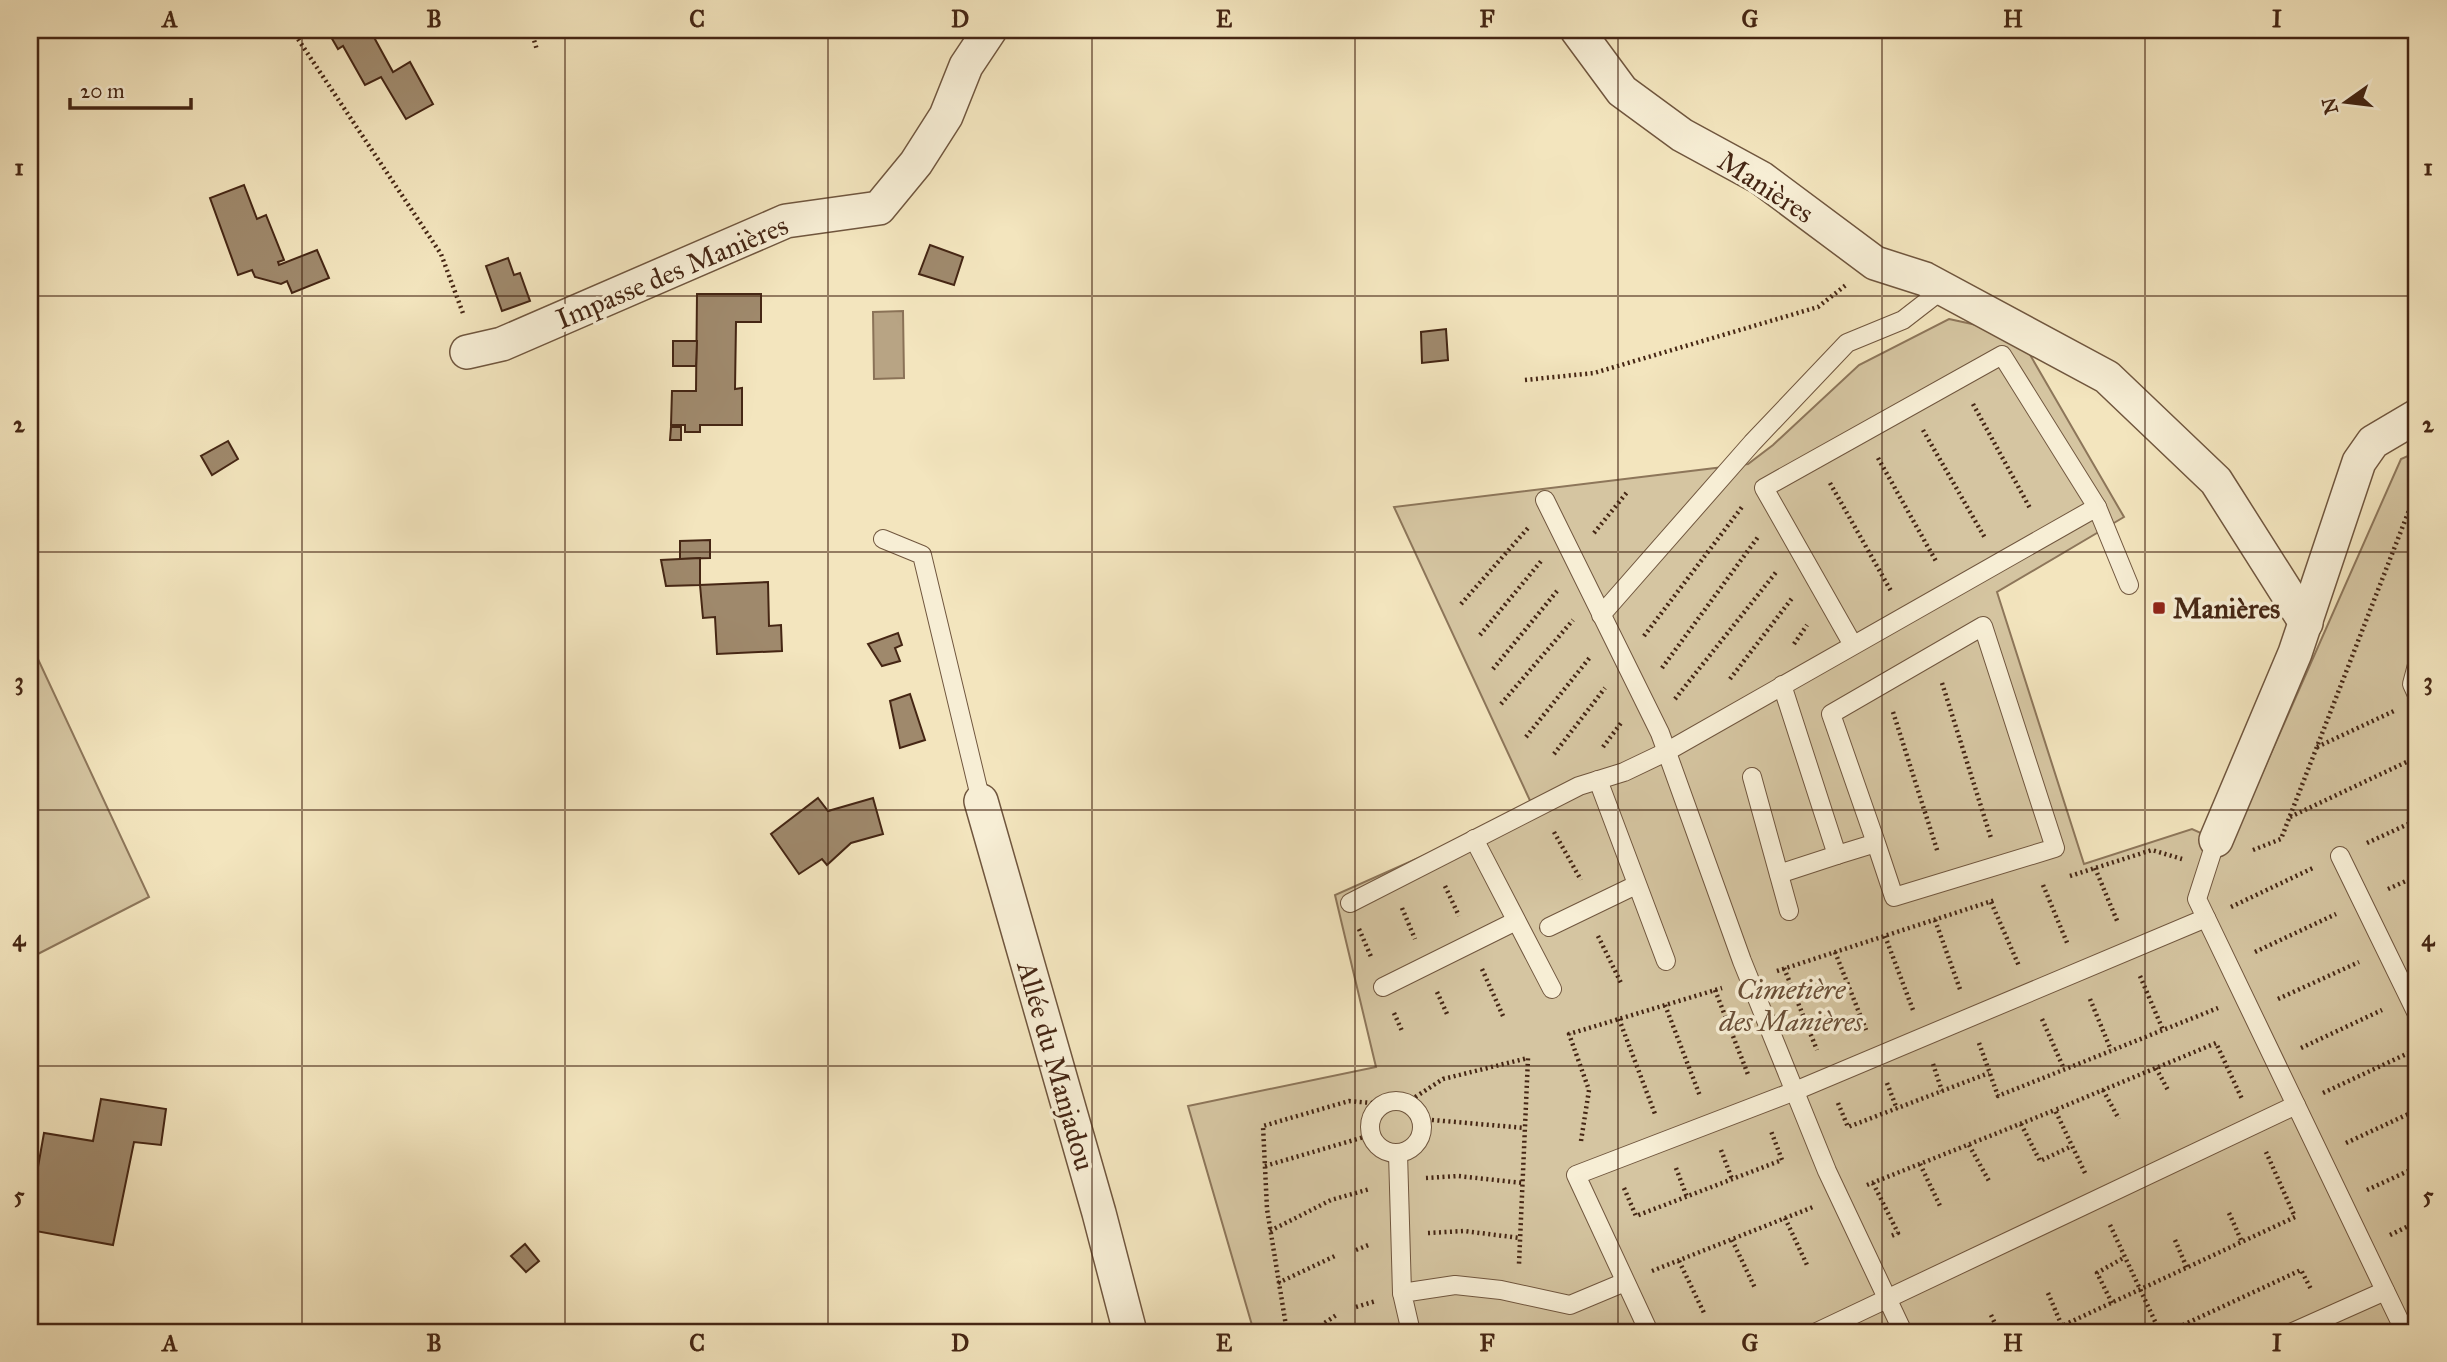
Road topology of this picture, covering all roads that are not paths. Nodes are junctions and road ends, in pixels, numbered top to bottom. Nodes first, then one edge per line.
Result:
1 (990, 30) edge
2 (1577, 30) edge
3 (1943, 289) junction
4 (472, 351) road end
5 (2417, 416) edge
6 (1546, 503) road end
7 (2097, 507) junction
8 (883, 539) dead end
9 (2129, 585) dead end
10 (1601, 615) junction
11 (2306, 623) junction
12 (1853, 645) junction
13 (2417, 665) edge
14 (1782, 685) junction
15 (2411, 701) edge
16 (1666, 752) junction
17 (1752, 777) dead end
18 (1598, 780) junction
19 (981, 801) joint
20 (1474, 839) junction
21 (2216, 840) joint
22 (1876, 843) junction
23 (1837, 855) junction
24 (2340, 856) dead end
25 (1779, 874) junction
26 (1636, 885) junction
27 (1350, 903) dead end
28 (1789, 911) dead end
29 (2206, 918) junction
30 (1516, 921) junction
31 (1549, 927) dead end
32 (1666, 961) dead end
33 (1383, 986) dead end
34 (1552, 989) dead end
35 (2417, 1014) edge
36 (1795, 1091) junction
37 (2296, 1105) junction
38 (1398, 1153) junction
39 (1625, 1282) junction
40 (2385, 1291) junction
41 (1402, 1293) junction
42 (1888, 1298) junction
43 (1130, 1332) edge
44 (1411, 1332) edge
45 (1649, 1332) edge
46 (1816, 1332) edge
47 (1903, 1332) edge
48 (2293, 1332) edge
49 (2405, 1332) edge

1 - 4 street, Impasse des Manières
2 - 3 street, Manières
3 - 10 lane
3 - 11 street, Manières
5 - 11 street
6 - 10 lane
7 - 9 lane
7 - 12 lane
7 - 12 lane
8 - 19 lane
10 - 16 lane
11 - 21 street
12 - 14 lane
13 - 15 lane
14 - 16 lane
14 - 23 lane
16 - 18 lane
16 - 36 lane
17 - 25 lane
18 - 20 lane
18 - 26 lane
19 - 43 street, Allée du Manjadou
20 - 27 lane
20 - 30 lane
21 - 29 lane
22 - 22 lane
22 - 23 lane
23 - 25 lane
24 - 35 lane
25 - 28 lane
26 - 31 lane
26 - 32 lane
29 - 36 lane
29 - 37 lane
30 - 33 lane
30 - 34 lane
36 - 39 lane
36 - 42 lane
37 - 40 lane
37 - 42 lane
38 - 38 lane
38 - 41 lane
39 - 41 lane
39 - 45 lane
40 - 48 lane
40 - 49 lane
41 - 44 lane
42 - 46 lane
42 - 47 lane

